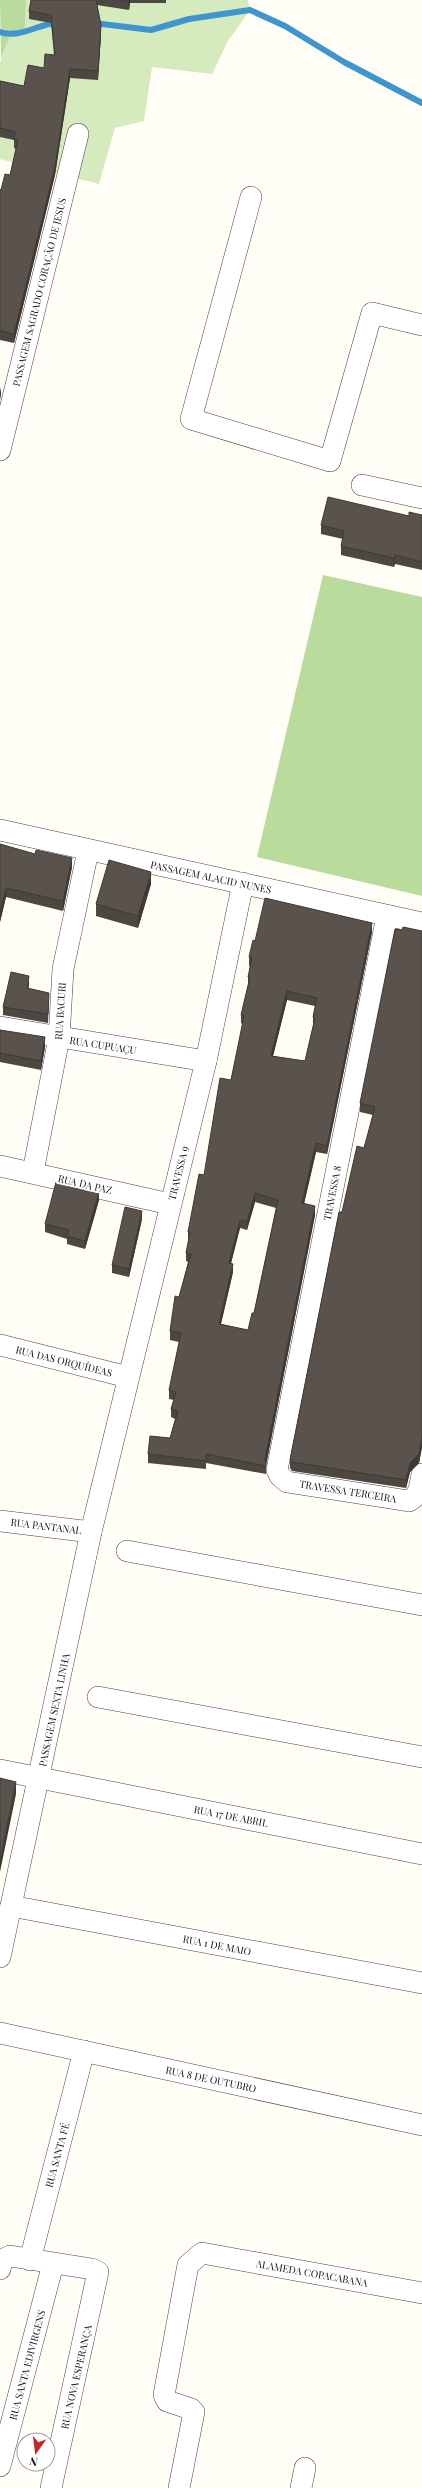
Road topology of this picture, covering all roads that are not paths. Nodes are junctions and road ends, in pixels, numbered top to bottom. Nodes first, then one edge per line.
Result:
1 (78, 134) dead end
2 (251, 197) dead end
3 (412, 323) edge
4 (0, 450) edge
5 (362, 485) dead end
6 (422, 498) edge
7 (0, 830) edge
8 (88, 851) junction
9 (243, 883) junction
10 (387, 916) junction
11 (422, 923) edge
12 (0, 1027) edge
13 (59, 1038) junction
14 (206, 1061) junction
15 (0, 1166) edge
16 (33, 1172) junction
17 (170, 1204) junction
18 (0, 1345) edge
19 (128, 1377) junction
20 (108, 1462) joint
21 (277, 1470) joint
22 (420, 1483) edge
23 (0, 1520) edge
24 (91, 1532) junction
25 (127, 1551) dead end
26 (422, 1605) edge
27 (98, 1697) dead end
28 (422, 1757) edge
29 (0, 1770) edge
30 (40, 1778) junction
31 (422, 1854) edge
32 (11, 1906) junction
33 (0, 1957) edge
34 (422, 1983) edge
35 (0, 2033) edge
36 (84, 2051) junction
37 (422, 2125) edge
38 (30, 2260) junction
39 (53, 2264) junction
40 (0, 2269) edge
41 (422, 2293) edge
42 (0, 2466) edge
43 (305, 2468) dead end
44 (51, 2488) edge
45 (179, 2488) edge
46 (301, 2488) edge

1 - 4 street, PASSAGEM SAGRADO CORAÇÃO DE JESUS
2 - 3 street
5 - 6 street
7 - 8 street, PASSAGEM ALACID NUNES
8 - 9 street, PASSAGEM ALACID NUNES
8 - 13 street, RUA BACURI
9 - 10 street, PASSAGEM ALACID NUNES
9 - 14 street, TRAVESSA 9
10 - 11 street, PASSAGEM ALACID NUNES
10 - 21 street, TRAVESSA 8
12 - 13 street, RUA CUPUAÇU
13 - 14 street, RUA CUPUAÇU
13 - 16 street, RUA BACURI
14 - 17 street, TRAVESSA 9
15 - 16 street, RUA DA PAZ
16 - 17 street, RUA DA PAZ
17 - 19 street, TRAVESSA 9
18 - 19 street, RUA DAS ORQUÍDEAS
19 - 20 street, TRAVESSA 9
20 - 24 street, PASSAGEM SEXTA LINHA
21 - 22 street, TRAVESSA TERCEIRA
23 - 24 street, RUA PANTANAL
24 - 30 street, PASSAGEM SEXTA LINHA
25 - 26 street
27 - 28 street
29 - 30 street, RUA 17 DE ABRIL
30 - 31 street, RUA 17 DE ABRIL
30 - 32 street, PASSAGEM SEXTA LINHA
32 - 33 street, PASSAGEM SEXTA LINHA
32 - 34 street, RUA 1 DE MAIO
35 - 36 street, RUA 8 DE OUTUBRO
36 - 37 street, RUA 8 DE OUTUBRO
36 - 38 street, RUA SANTA FÉ
38 - 39 street
38 - 40 street
39 - 42 street, RUA SANTA EDIVIRGENS
39 - 44 street, RUA NOVA ESPERANÇA
41 - 45 street, ALAMEDA COPACABANA
43 - 46 street

